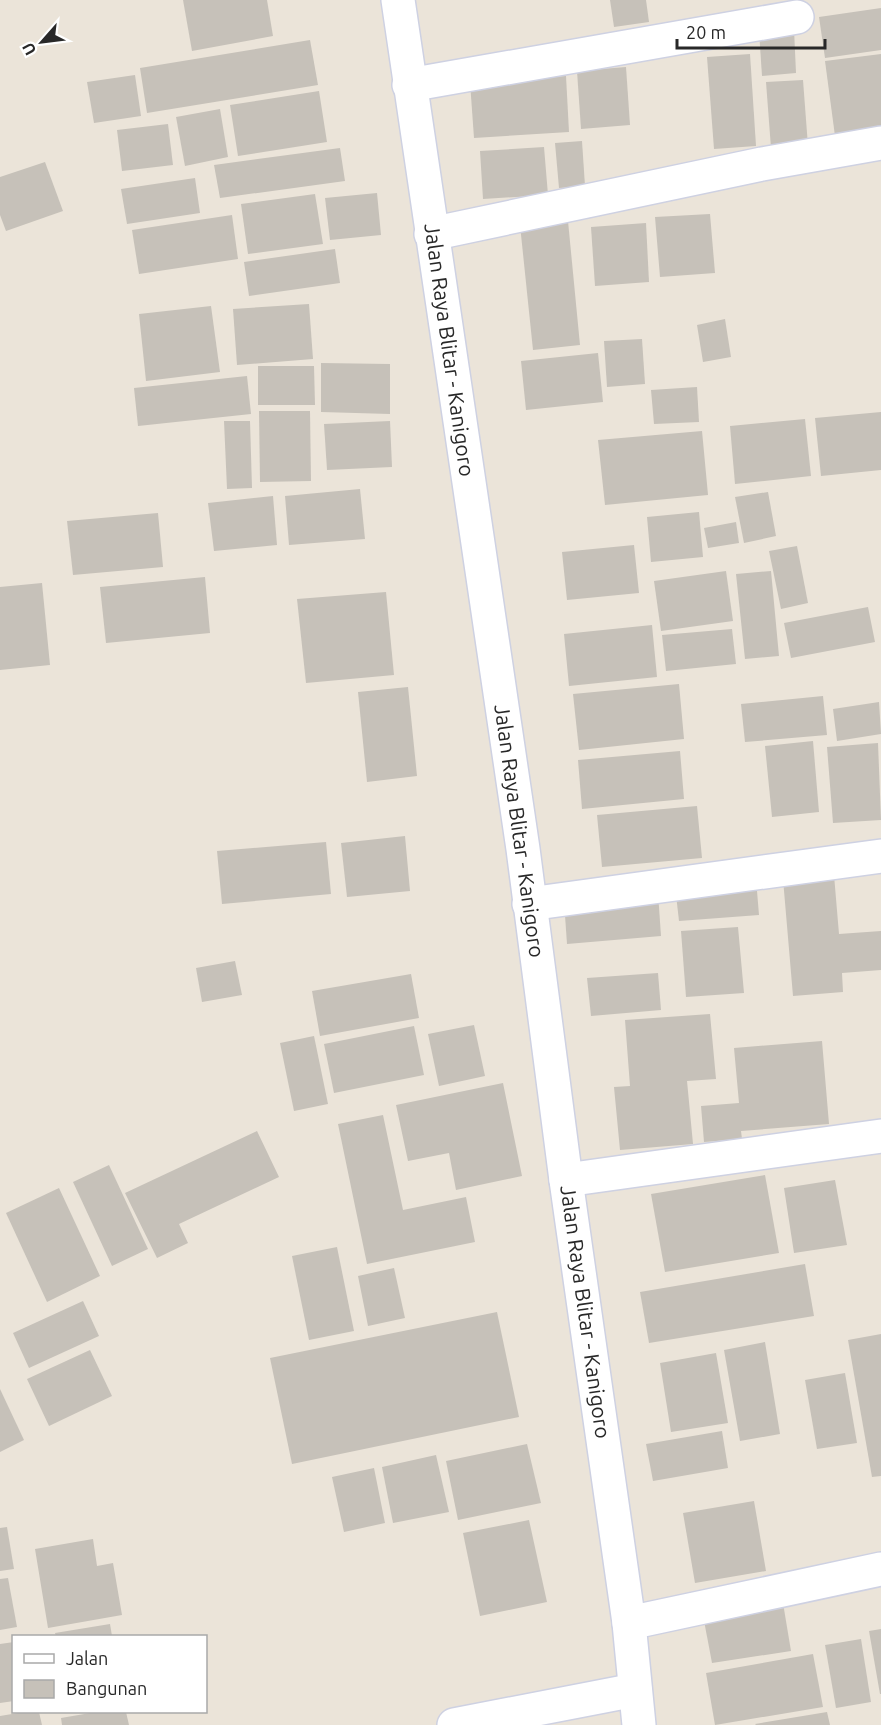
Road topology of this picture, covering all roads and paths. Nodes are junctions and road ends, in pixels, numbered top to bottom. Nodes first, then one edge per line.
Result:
1 (398, 0) edge
2 (797, 17) dead end
3 (409, 85) junction
4 (881, 143) edge
5 (431, 234) junction
6 (881, 856) edge
7 (529, 904) junction
8 (881, 1136) edge
9 (566, 1180) junction
10 (881, 1569) edge
11 (629, 1623) junction
12 (634, 1676) junction
13 (454, 1725) edge
14 (639, 1725) edge

1 - 3 street, Jalan Raya Blitar - Kanigoro
2 - 3 street
3 - 5 street, Jalan Raya Blitar - Kanigoro
4 - 5 street
5 - 7 street, Jalan Raya Blitar - Kanigoro
6 - 7 street
7 - 9 street, Jalan Raya Blitar - Kanigoro
8 - 9 street
9 - 11 street, Jalan Raya Blitar - Kanigoro
10 - 11 street
11 - 12 street, Jalan Raya Blitar - Kanigoro
12 - 13 street
12 - 14 street, Jalan Raya Blitar - Kanigoro

